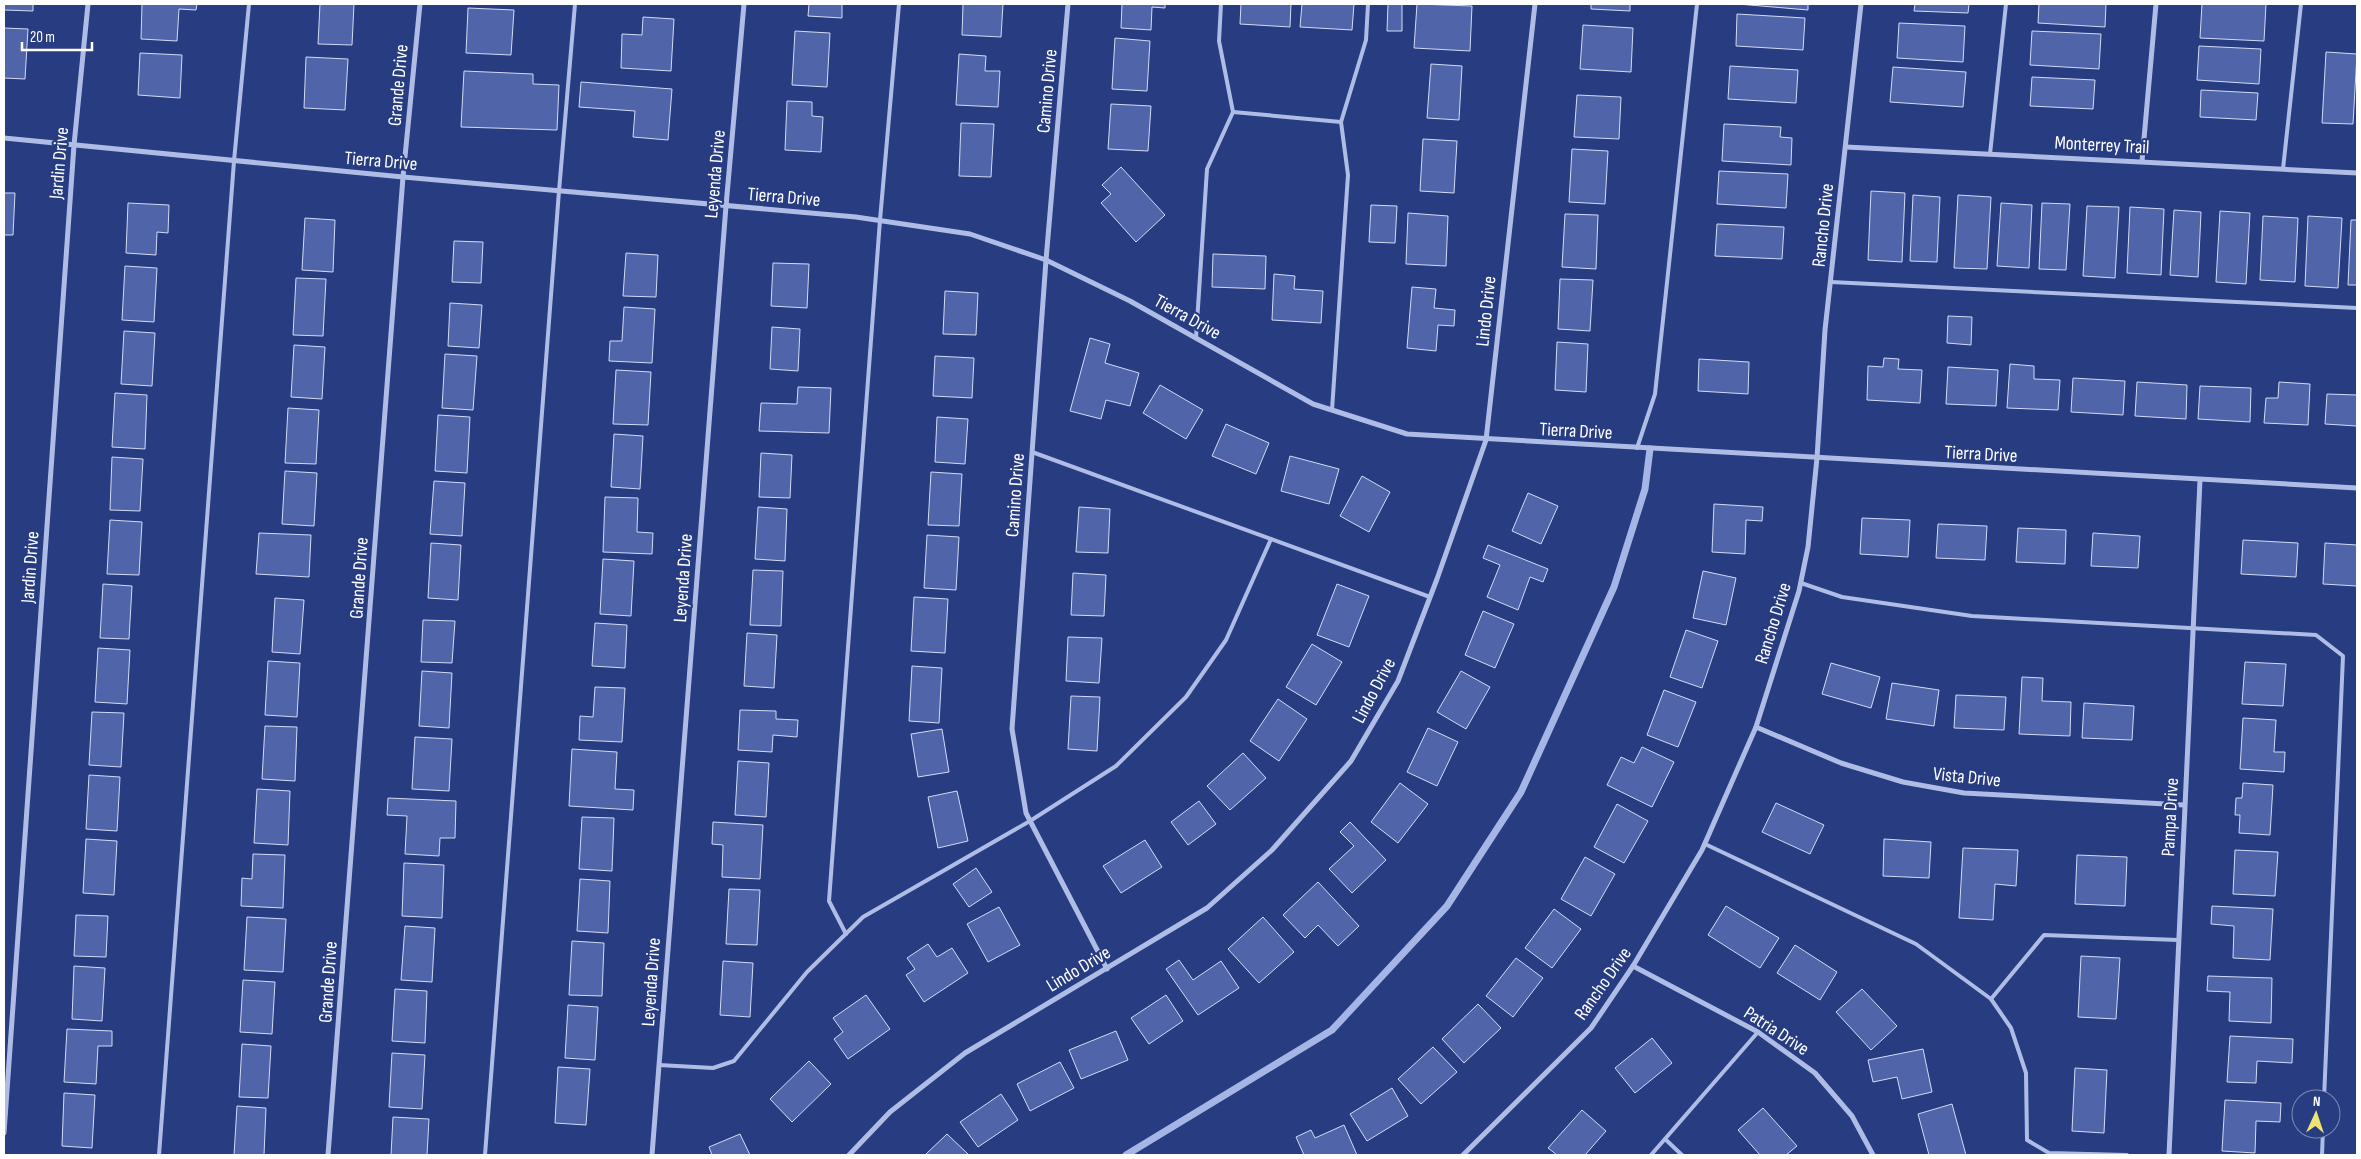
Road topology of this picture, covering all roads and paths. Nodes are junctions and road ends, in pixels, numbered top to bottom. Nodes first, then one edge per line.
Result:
1 (88, 4) edge
2 (249, 4) edge
3 (420, 4) edge
4 (575, 4) edge
5 (744, 4) edge
6 (899, 4) edge
7 (1068, 4) edge
8 (1221, 4) edge
9 (1368, 4) edge
10 (1535, 4) edge
11 (1697, 4) edge
12 (1860, 4) edge
13 (2006, 4) edge
14 (2156, 4) edge
15 (2301, 4) edge
16 (1232, 112) junction
17 (1341, 122) junction
18 (4, 138) edge
19 (74, 145) junction
20 (1846, 147) junction
21 (1990, 154) junction
22 (234, 161) junction
23 (2142, 161) junction
24 (2284, 169) junction
25 (2357, 173) edge
26 (403, 177) junction
27 (559, 191) junction
28 (726, 206) junction
29 (880, 220) junction
30 (1046, 260) junction
31 (1831, 282) junction
32 (2357, 308) edge
33 (1196, 338) junction
34 (1332, 410) junction
35 (1486, 440) junction
36 (1637, 448) junction
37 (1032, 452) junction
38 (1816, 458) junction
39 (2200, 480) junction
40 (2357, 488) edge
41 (1271, 539) junction
42 (1800, 582) junction
43 (1430, 597) junction
44 (2193, 629) junction
45 (1756, 727) junction
46 (2184, 805) junction
47 (1030, 821) junction
48 (1705, 844) junction
49 (846, 934) junction
50 (2178, 940) junction
51 (1633, 966) junction
52 (1107, 969) junction
53 (1990, 999) junction
54 (1758, 1032) junction
55 (659, 1065) junction
56 (2324, 1089) edge
57 (4, 1134) edge
58 (1666, 1139) junction
59 (2323, 1139) edge
60 (159, 1155) edge
61 (328, 1155) edge
62 (485, 1155) edge
63 (652, 1155) edge
64 (849, 1155) edge
65 (1463, 1155) edge
66 (1651, 1155) edge
67 (1682, 1155) edge
68 (1873, 1155) edge
69 (2127, 1155) edge
70 (2169, 1155) edge
71 (2322, 1155) edge

1 - 19 street, Jardin Drive
2 - 22 lane
3 - 26 street, Grande Drive
4 - 27 lane
5 - 28 street, Leyenda Drive
6 - 29 lane
7 - 30 street, Camino Drive
8 - 16 lane
9 - 17 lane
10 - 35 street, Lindo Drive
11 - 36 lane
12 - 20 street, Rancho Drive
13 - 21 lane
14 - 23 street
15 - 24 lane
16 - 17 lane
16 - 33 lane
17 - 34 lane
18 - 19 street, Tierra Drive
19 - 22 street, Tierra Drive
19 - 57 street, Jardin Drive
20 - 21 street, Monterrey Trail
20 - 31 street, Rancho Drive
21 - 23 street, Monterrey Trail
22 - 26 street, Tierra Drive
22 - 60 lane
23 - 24 street, Monterrey Trail
24 - 25 street, Monterrey Trail
26 - 27 street, Tierra Drive
26 - 61 street, Grande Drive
27 - 28 street, Tierra Drive
27 - 62 lane
28 - 29 street, Tierra Drive
28 - 55 street, Leyenda Drive
29 - 30 street, Tierra Drive
29 - 49 lane
30 - 33 street, Tierra Drive
30 - 37 street, Camino Drive
31 - 32 lane
31 - 38 street, Rancho Drive
33 - 34 street, Tierra Drive
34 - 35 street, Tierra Drive
35 - 36 street, Tierra Drive
35 - 43 street, Lindo Drive
36 - 38 street, Tierra Drive
37 - 41 lane
37 - 47 street, Camino Drive
38 - 39 street, Tierra Drive
38 - 42 street, Rancho Drive
39 - 40 street, Tierra Drive
39 - 44 street, Pampa Drive
41 - 43 lane
41 - 47 lane
42 - 44 lane
42 - 45 street, Rancho Drive
43 - 52 street, Lindo Drive
44 - 46 street, Pampa Drive
44 - 56 lane
45 - 46 street, Vista Drive
45 - 48 street, Rancho Drive
46 - 50 street, Pampa Drive
47 - 49 lane
47 - 52 street, Camino Drive
48 - 51 street, Rancho Drive
48 - 53 lane
49 - 55 lane
50 - 53 lane
50 - 70 street, Pampa Drive
51 - 54 street, Patria Drive
51 - 65 street, Rancho Drive
52 - 64 street, Lindo Drive
53 - 69 lane
54 - 58 lane
54 - 68 street, Patria Drive
55 - 63 street, Leyenda Drive
58 - 66 lane
58 - 67 lane
59 - 71 lane

